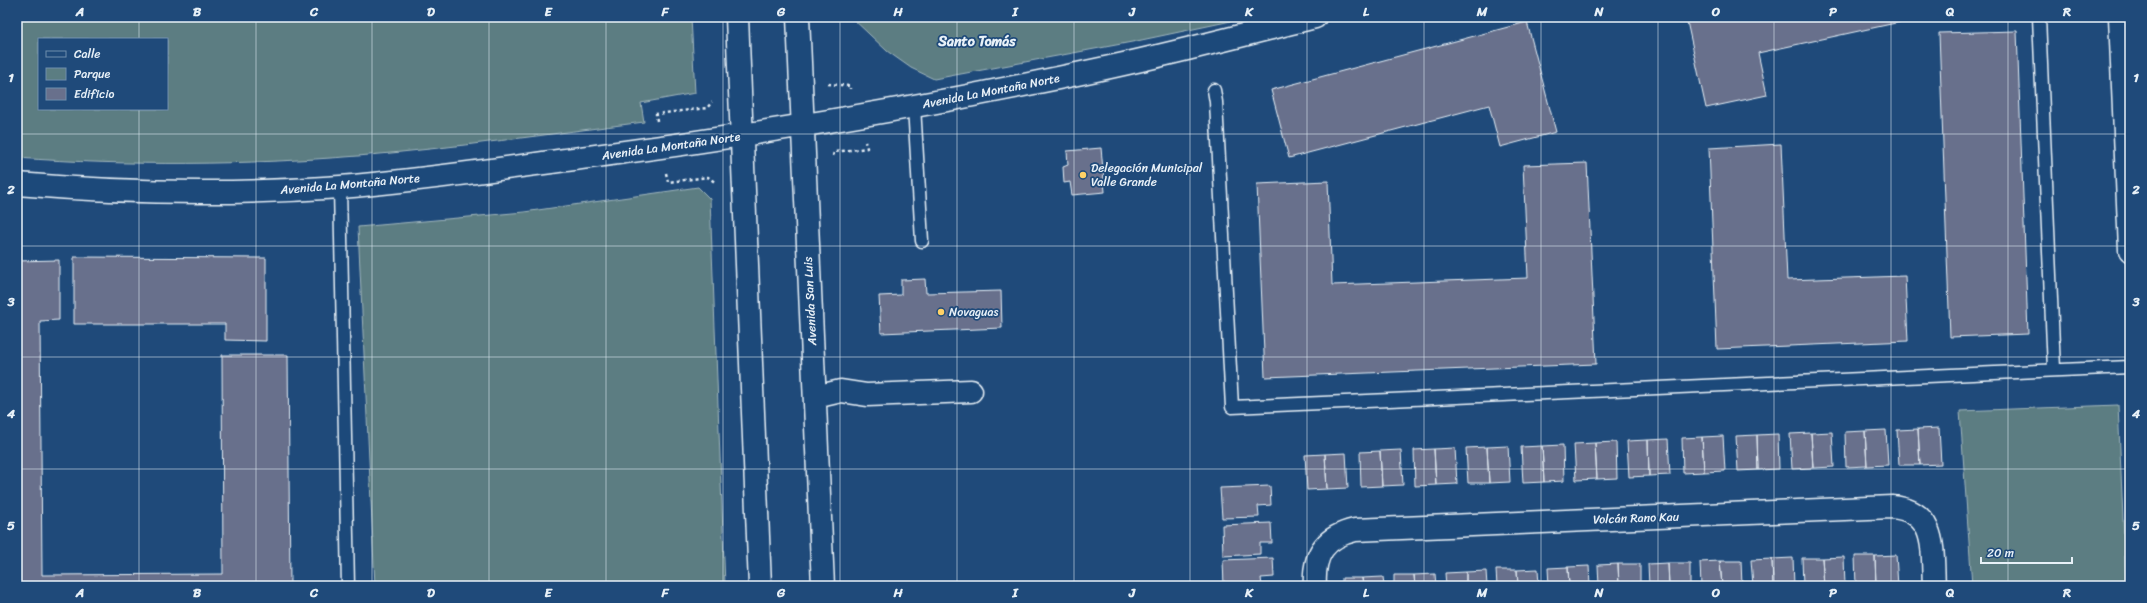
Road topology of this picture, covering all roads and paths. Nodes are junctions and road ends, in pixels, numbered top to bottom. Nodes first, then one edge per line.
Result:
1 (737, 17) edge
2 (798, 17) edge
3 (1315, 17) edge
4 (2039, 17) edge
5 (2120, 17) edge
6 (822, 83) dead end
7 (850, 86) dead end
8 (1214, 90) dead end
9 (914, 106) junction
10 (707, 108) dead end
11 (656, 114) dead end
12 (803, 126) junction
13 (742, 136) junction
14 (668, 182) dead end
15 (17, 184) edge
16 (719, 185) dead end
17 (340, 187) junction
18 (922, 241) dead end
19 (2130, 250) edge
20 (2130, 367) edge
21 (2054, 369) junction
22 (971, 391) dead end
23 (814, 397) junction
24 (348, 586) edge
25 (760, 586) edge
26 (823, 586) edge
27 (1315, 586) edge
28 (1934, 586) edge

1 - 13 street
2 - 12 street, Avenida San Luis
3 - 9 street, Avenida La Montaña Norte
4 - 21 lane
5 - 19 street
6 - 7 path
8 - 21 lane
9 - 12 street, Avenida La Montaña Norte
9 - 18 lane
10 - 11 path
12 - 13 street, Avenida La Montaña Norte
12 - 23 street, Avenida San Luis
13 - 17 street, Avenida La Montaña Norte
13 - 25 street
14 - 16 path
15 - 17 street, Avenida La Montaña Norte
17 - 24 lane
20 - 21 lane
22 - 23 street
23 - 26 street, Avenida San Luis
27 - 28 street, Volcán Rano Kau

